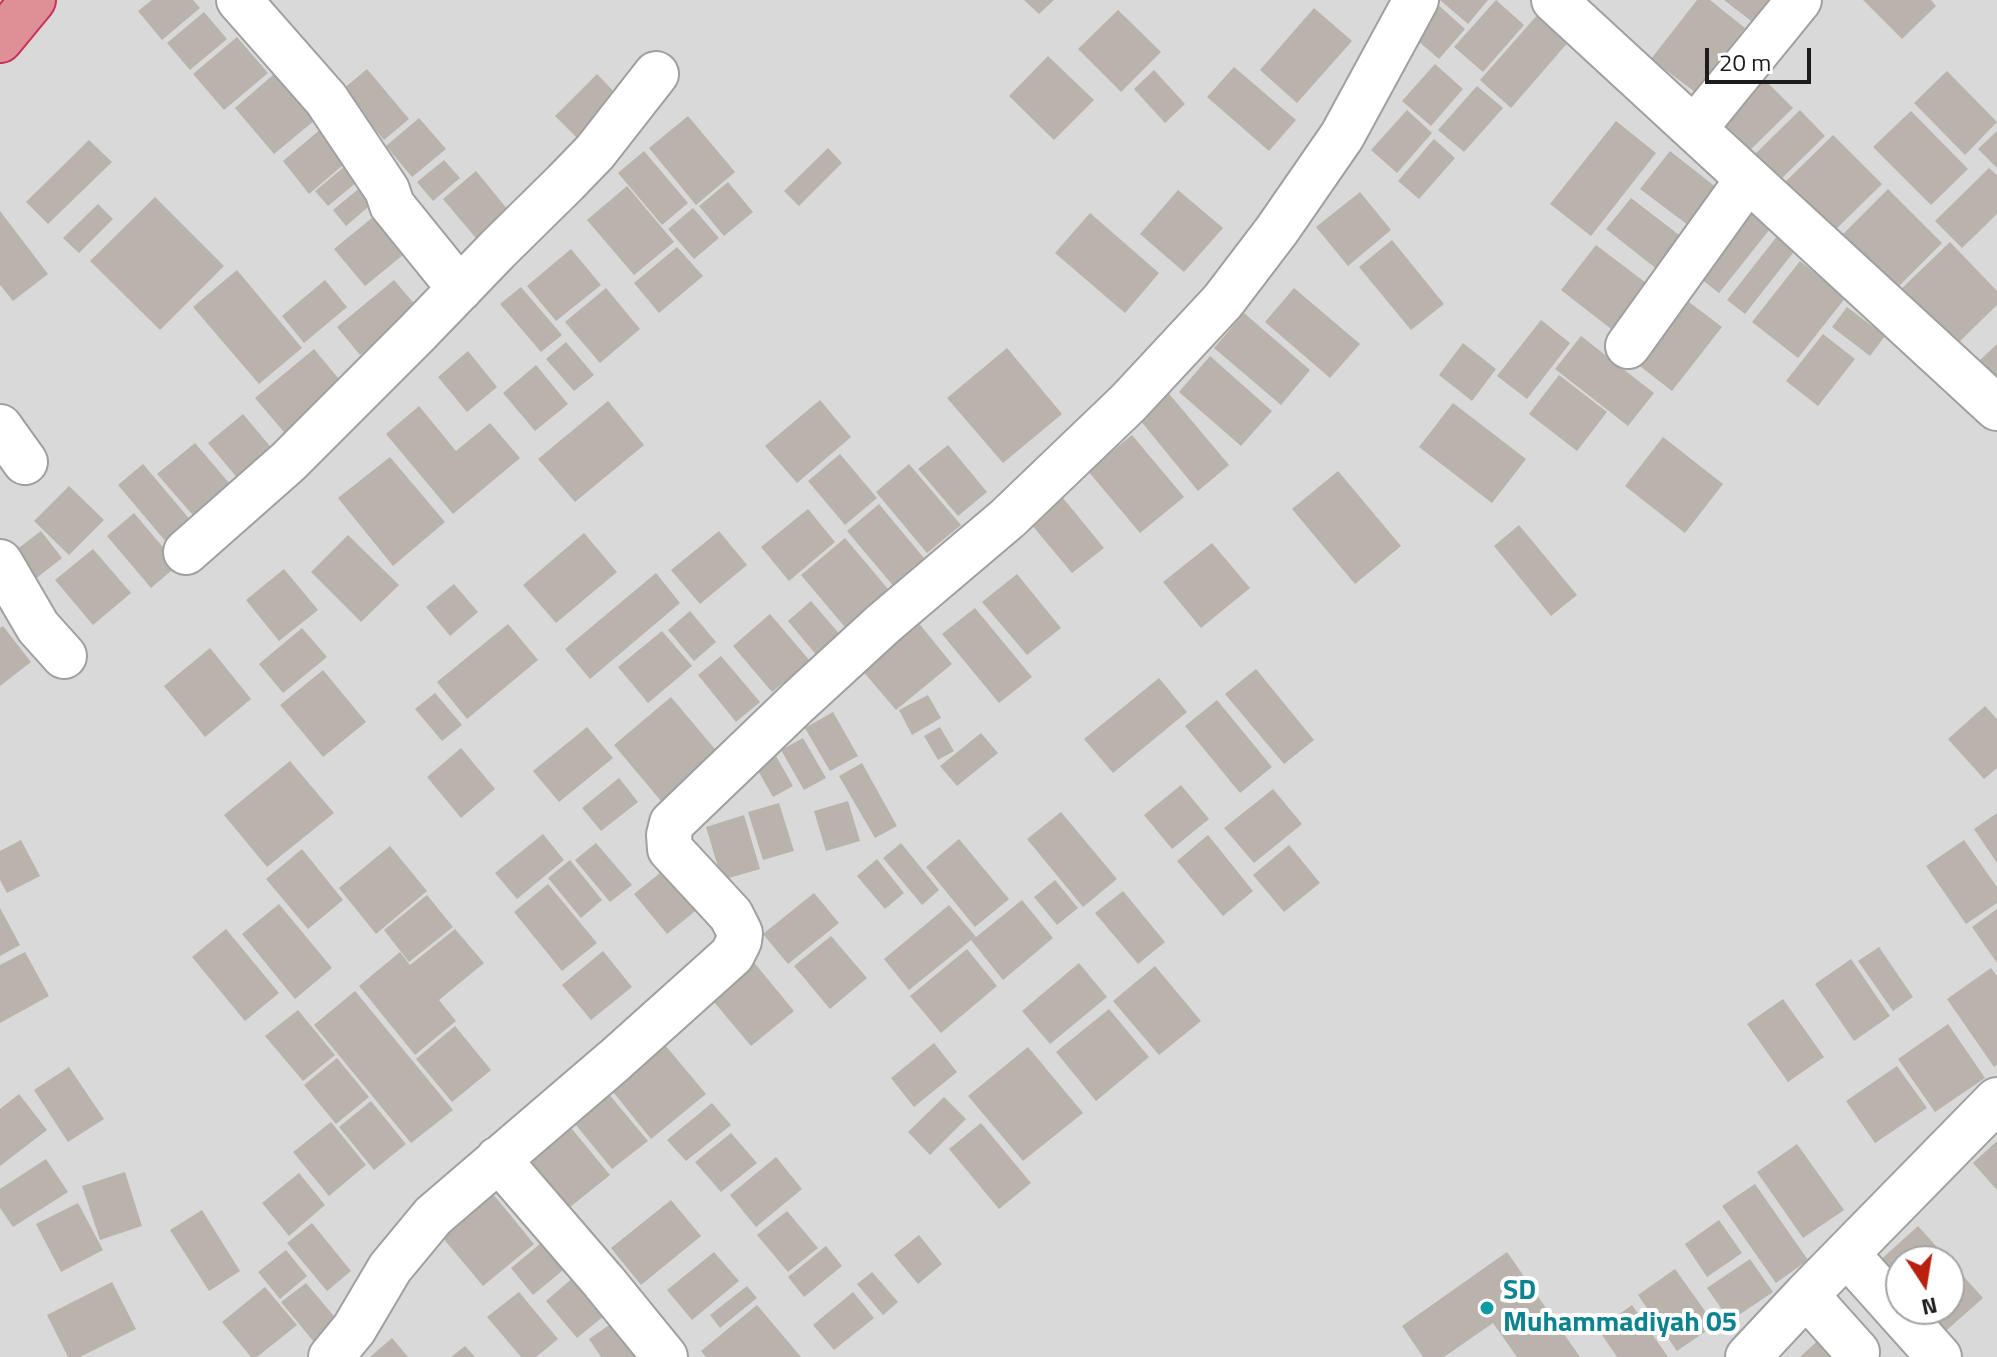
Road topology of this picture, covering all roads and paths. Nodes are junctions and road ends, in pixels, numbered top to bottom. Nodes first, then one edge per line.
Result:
1 (33, 0) edge
2 (239, 0) edge
3 (1416, 0) edge
4 (1554, 0) edge
5 (1799, 0) edge
6 (0, 40) edge
7 (656, 74) dead end
8 (1694, 129) junction
9 (1748, 179) junction
10 (460, 289) junction
11 (1628, 346) dead end
12 (1997, 408) edge
13 (186, 552) dead end
14 (0, 562) edge
15 (64, 656) dead end
16 (1997, 1100) edge
17 (498, 1159) junction
18 (1847, 1254) junction
19 (1806, 1295) junction
20 (1857, 1352) dead end
21 (331, 1357) edge
22 (665, 1357) edge
23 (1748, 1357) edge
24 (1939, 1357) edge

1 - 6 highway
2 - 10 street
3 - 17 street
4 - 8 street
5 - 8 street
7 - 10 street
8 - 9 street
9 - 11 street
9 - 12 street
10 - 13 street
14 - 15 street
16 - 18 street
17 - 21 street
17 - 22 street
18 - 19 street
18 - 24 street
19 - 20 street
19 - 23 street

